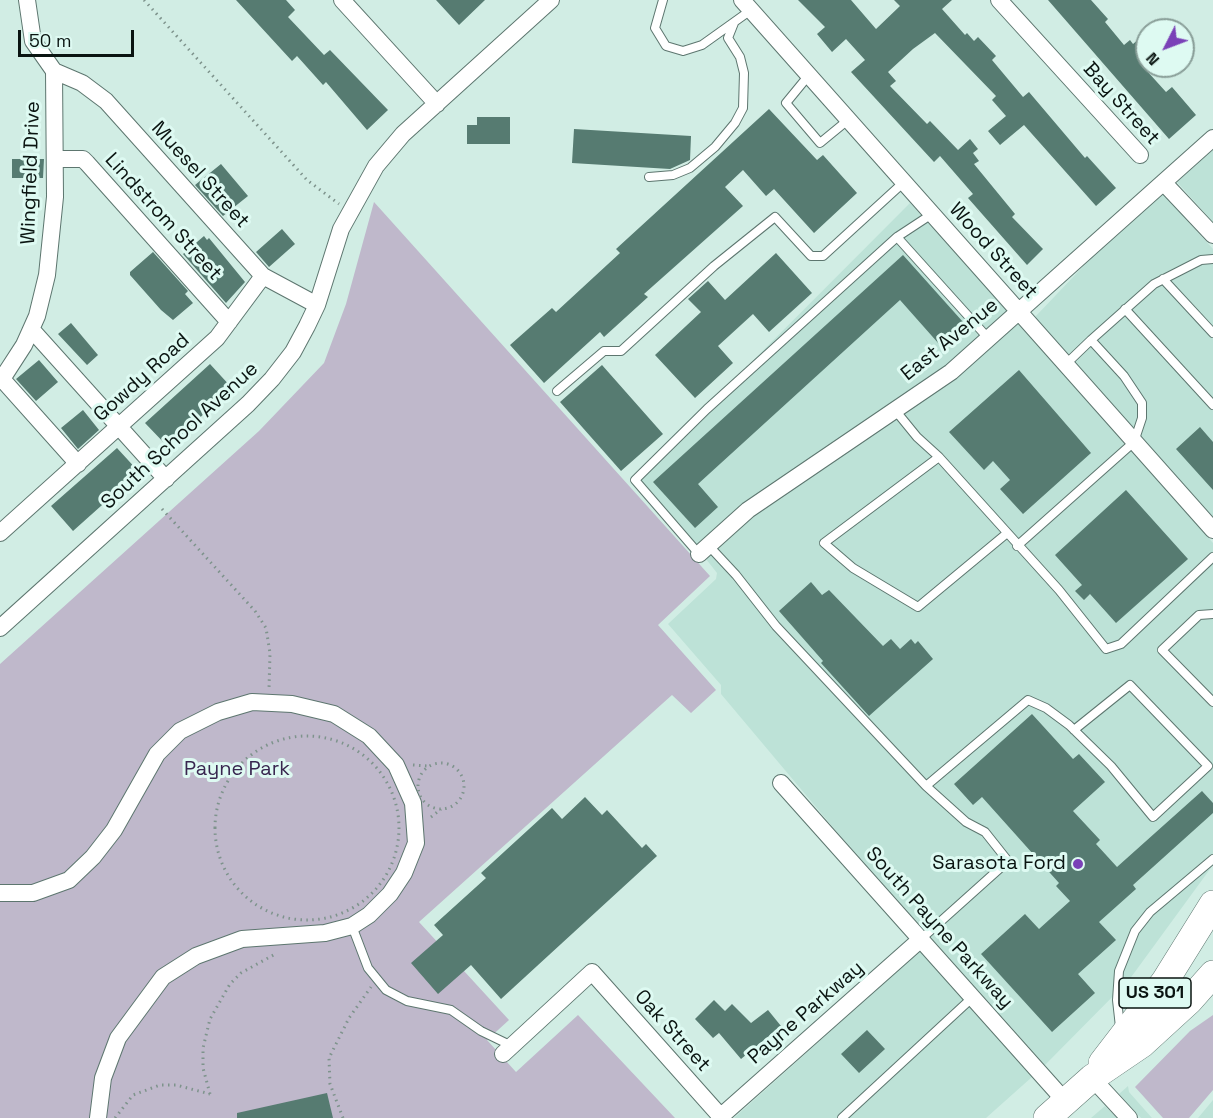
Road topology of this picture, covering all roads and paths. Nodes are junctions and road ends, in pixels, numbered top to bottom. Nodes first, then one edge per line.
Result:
1 (27, 0) edge
2 (144, 0) edge
3 (342, 0) edge
4 (551, 0) edge
5 (663, 0) edge
6 (999, 0) edge
7 (746, 5) edge
8 (734, 23) junction
9 (54, 71) junction
10 (809, 75) junction
11 (437, 104) junction
12 (848, 120) junction
13 (1213, 138) edge
14 (1140, 155) dead end
15 (56, 159) junction
16 (649, 177) dead end
17 (904, 182) junction
18 (1164, 183) junction
19 (349, 211) junction
20 (932, 214) junction
21 (1213, 235) edge
22 (897, 237) junction
23 (1213, 259) edge
24 (262, 276) junction
25 (1163, 279) junction
26 (317, 305) junction
27 (1125, 309) junction
28 (1018, 311) junction
29 (229, 322) junction
30 (32, 330) junction
31 (1213, 333) edge
32 (988, 338) junction
33 (1091, 340) junction
34 (1065, 364) junction
35 (557, 391) dead end
36 (1213, 405) edge
37 (895, 410) junction
38 (120, 428) junction
39 (1134, 442) junction
40 (939, 457) junction
41 (78, 465) junction
42 (166, 478) junction
43 (162, 509) dead end
44 (1213, 530) edge
45 (0, 533) edge
46 (1006, 534) junction
47 (1017, 546) junction
48 (704, 550) junction
49 (1213, 557) edge
50 (1213, 614) edge
51 (0, 628) edge
52 (275, 691) dead end
53 (1213, 702) edge
54 (1074, 730) junction
55 (365, 749) dead end
56 (249, 755) joint
57 (409, 763) dead end
58 (429, 766) junction
59 (415, 780) dead end
60 (781, 783) dead end
61 (418, 786) junction
62 (926, 786) junction
63 (441, 808) junction
64 (426, 825) dead end
65 (1213, 859) edge
66 (0, 893) edge
67 (1213, 904) edge
68 (305, 926) dead end
69 (352, 926) junction
70 (921, 939) junction
71 (286, 950) dead end
72 (1213, 974) edge
73 (376, 981) junction
74 (973, 997) junction
75 (1201, 997) edge
76 (1122, 1036) junction
77 (507, 1050) joint
78 (1092, 1078) junction
79 (1056, 1110) edge
80 (720, 1117) edge
81 (98, 1118) edge
82 (115, 1118) edge
83 (343, 1118) edge
84 (842, 1118) edge
85 (1129, 1118) edge

1 - 9 street
2 - 19 path
3 - 11 street
4 - 11 street, South School Avenue
5 - 8 lane
6 - 14 street, Bay Street
7 - 8 lane
7 - 10 street, Wood Street
8 - 16 lane
9 - 15 street, Wingfield Drive
9 - 24 street, Muesel Street
10 - 12 street, Wood Street
10 - 12 lane
11 - 19 street, South School Avenue
12 - 17 street, Wood Street
13 - 18 street, East Avenue
15 - 29 street, Lindstrom Street
15 - 30 street, Wingfield Drive
17 - 20 street, Wood Street
17 - 35 lane
18 - 21 street
18 - 28 street, East Avenue
19 - 26 street, South School Avenue
20 - 22 lane
20 - 28 street, Wood Street
22 - 32 lane
22 - 48 lane
23 - 25 lane
24 - 26 street, Muesel Street
24 - 29 street, Gowdy Road
25 - 27 lane
25 - 31 lane
26 - 42 street, South School Avenue
27 - 33 lane
27 - 36 lane
28 - 32 street, East Avenue
28 - 34 street, Wood Street
29 - 38 street, Gowdy Road
30 - 38 street
30 - 41 street, Wingfield Drive
32 - 37 street, East Avenue
33 - 34 lane
33 - 39 lane
34 - 39 street, Wood Street
37 - 40 lane
37 - 48 street, East Avenue
38 - 41 street, Gowdy Road
38 - 42 street
39 - 44 street, Wood Street
39 - 47 lane
40 - 46 lane
40 - 46 lane
41 - 45 street, Gowdy Road
42 - 51 street, South School Avenue
43 - 52 path
46 - 47 lane
47 - 49 lane
48 - 62 lane
50 - 53 lane
54 - 54 lane
54 - 62 lane
55 - 68 path
56 - 56 path
57 - 58 path
58 - 61 path
58 - 63 path
59 - 61 path
60 - 70 street, South Payne Parkway
61 - 63 path
62 - 70 lane
63 - 64 path
65 - 76 lane
66 - 69 street
67 - 76 main road, US 301
69 - 73 lane
69 - 81 street
70 - 74 street, South Payne Parkway
70 - 80 street, Payne Parkway
71 - 82 path
72 - 75 main road, US 301
73 - 77 lane
73 - 83 path
74 - 79 street, South Payne Parkway
74 - 84 lane
75 - 78 main road, US 301
76 - 78 main road, US 301
77 - 80 street, Oak Street
78 - 79 main road, US 301
78 - 85 street

